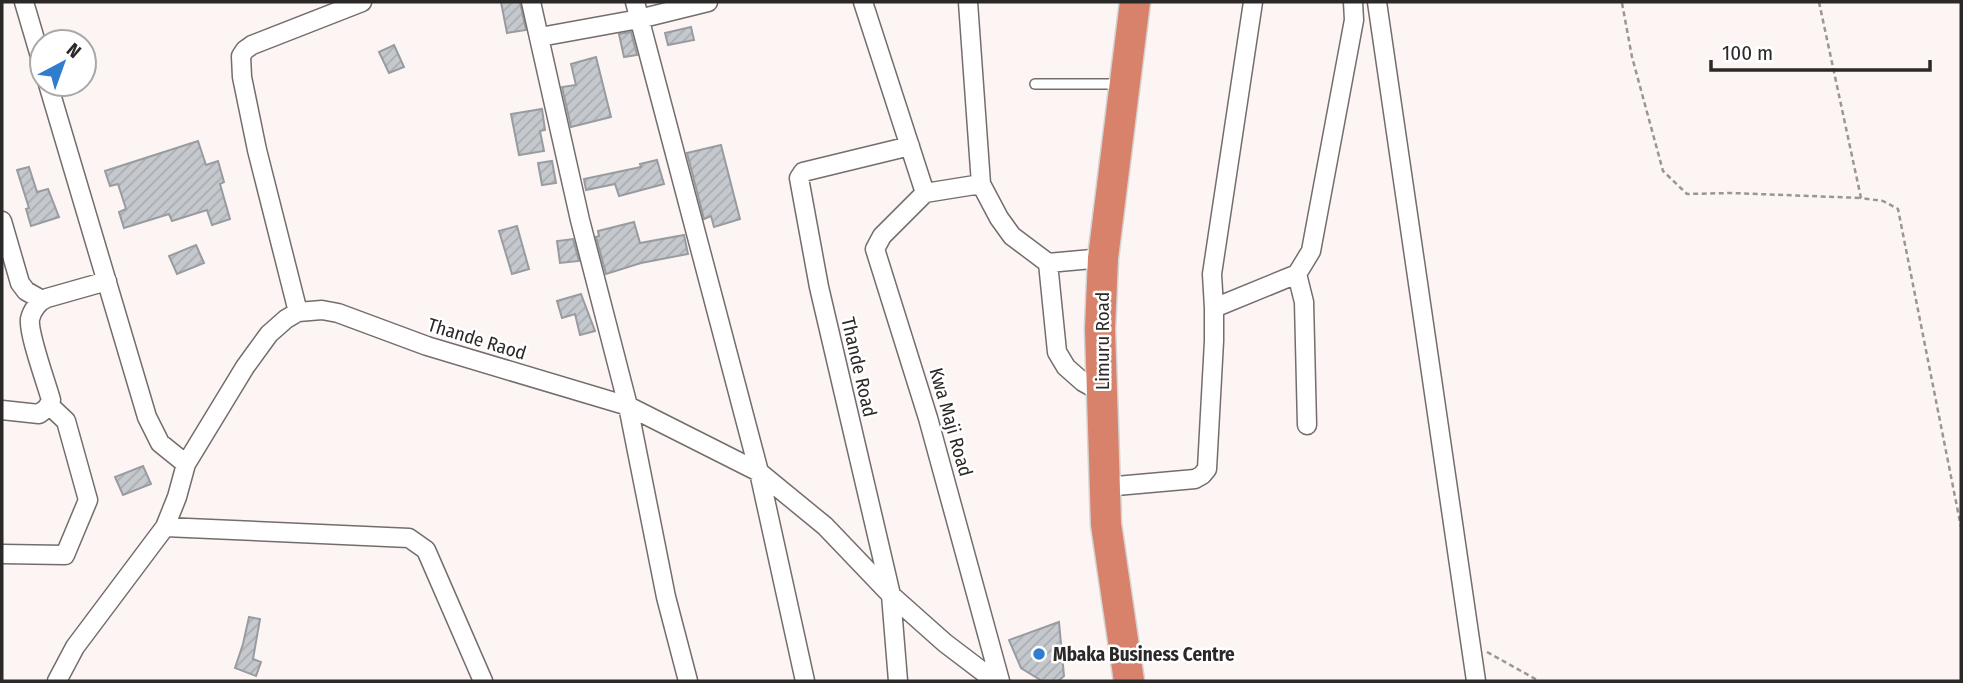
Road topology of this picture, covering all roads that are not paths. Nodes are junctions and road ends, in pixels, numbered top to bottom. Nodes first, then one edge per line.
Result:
1 (24, 2) edge
2 (362, 2) edge
3 (531, 2) edge
4 (708, 2) edge
5 (863, 2) edge
6 (968, 2) edge
7 (1135, 2) edge
8 (1252, 2) edge
9 (1353, 2) edge
10 (1377, 2) edge
11 (637, 10) edge
12 (32, 28) edge
13 (540, 37) junction
14 (1035, 84) dead end
15 (1125, 84) junction
16 (52, 98) edge
17 (910, 146) junction
18 (981, 184) junction
19 (925, 193) junction
20 (2, 221) edge
21 (1103, 258) junction
22 (1048, 263) junction
23 (1297, 274) junction
24 (107, 281) junction
25 (42, 300) junction
26 (1213, 308) junction
27 (298, 312) junction
28 (1101, 392) junction
29 (49, 405) junction
30 (628, 406) junction
31 (2, 410) edge
32 (1307, 425) dead end
33 (186, 464) junction
34 (759, 472) junction
35 (1105, 487) junction
36 (165, 527) junction
37 (2, 554) edge
38 (891, 595) junction
39 (57, 681) edge
40 (483, 681) edge
41 (688, 681) edge
42 (805, 681) edge
43 (898, 681) edge
44 (995, 681) edge
45 (1000, 681) edge
46 (1129, 681) edge
47 (1476, 681) edge

1 - 12 street
2 - 27 street
3 - 13 street
4 - 11 street
5 - 17 street
6 - 18 street
7 - 15 highway, Limuru Road
8 - 26 street
9 - 23 street
10 - 47 street
11 - 13 street
11 - 34 street
13 - 30 street
14 - 15 lane
15 - 21 highway, Limuru Road
16 - 24 street
17 - 19 street
17 - 38 street, Thande Road
18 - 19 street
18 - 22 street
19 - 45 street, Kwa Maji Road
20 - 25 street
21 - 22 street
21 - 28 highway, Limuru Road
22 - 28 street
23 - 26 street
23 - 32 street
24 - 25 street
24 - 33 street
25 - 29 street
26 - 35 street
27 - 30 street, Thande Raod
27 - 33 street
28 - 35 highway, Limuru Road
29 - 31 street
29 - 37 street
30 - 34 street, Thande Raod
30 - 41 street
33 - 36 street
34 - 38 street, Thande Raod
34 - 42 street
35 - 46 highway, Limuru Road
36 - 39 street
36 - 40 street
38 - 43 street, Thande Road
38 - 44 street, Thande Raod

